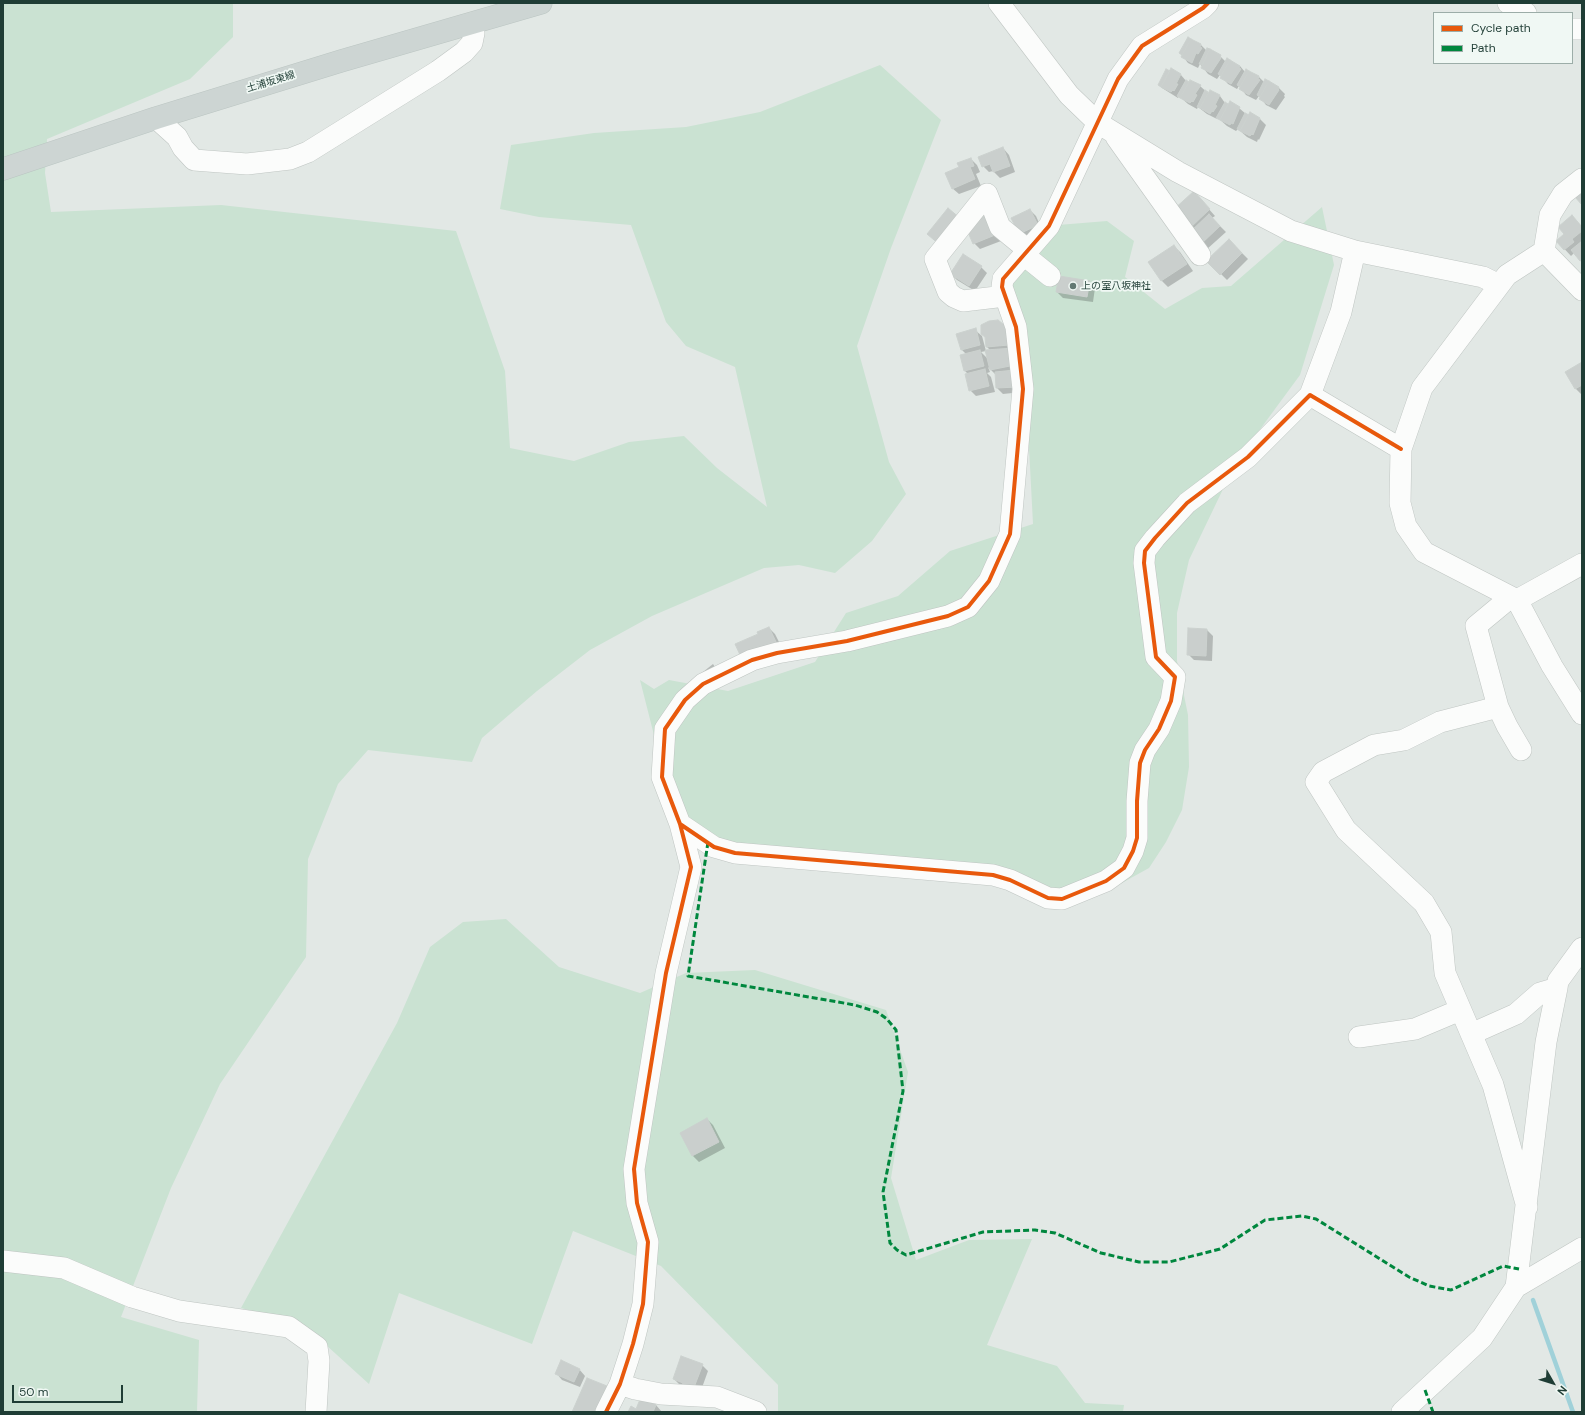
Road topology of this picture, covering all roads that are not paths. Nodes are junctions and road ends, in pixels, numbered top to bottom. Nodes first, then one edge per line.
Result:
1 (542, 3) edge
2 (999, 3) edge
3 (1208, 3) edge
4 (1508, 3) edge
5 (503, 8) edge
6 (1524, 12) edge
7 (471, 24) junction
8 (156, 118) junction
9 (1105, 127) junction
10 (3, 169) edge
11 (1582, 179) edge
12 (1355, 251) junction
13 (1544, 251) junction
14 (1026, 252) junction
15 (1200, 255) dead end
16 (1050, 276) dead end
17 (1499, 285) junction
18 (1582, 290) edge
19 (1005, 296) junction
20 (1310, 395) junction
21 (1401, 450) junction
22 (1582, 564) edge
23 (1514, 598) junction
24 (1498, 707) junction
25 (1582, 714) edge
26 (1522, 750) dead end
27 (680, 824) junction
28 (1582, 948) edge
29 (1557, 988) junction
30 (1460, 1010) junction
31 (1471, 1034) junction
32 (1359, 1037) dead end
33 (1527, 1207) junction
34 (1582, 1248) edge
35 (3, 1262) edge
36 (1516, 1287) junction
37 (620, 1384) junction
38 (316, 1412) edge
39 (606, 1412) edge
40 (756, 1412) edge
41 (1402, 1412) edge

1 - 5 main road, 土浦坂東線
2 - 9 street
3 - 9 street
4 - 6 street
5 - 7 main road, 土浦坂東線
7 - 8 main road, 土浦坂東線
7 - 8 street
8 - 10 main road, 土浦坂東線
9 - 12 street
9 - 14 street
9 - 15 street
11 - 13 street
12 - 17 street
12 - 20 street
13 - 17 street
13 - 18 street
14 - 16 street
14 - 19 street
14 - 19 street
17 - 21 street
19 - 27 street
20 - 21 street
20 - 27 street
21 - 23 street
22 - 23 street
23 - 24 street
23 - 25 street
24 - 26 street
24 - 30 street
27 - 37 street
28 - 29 street
29 - 31 street
29 - 33 street
30 - 31 street
30 - 32 street
31 - 33 street
33 - 36 street
34 - 36 street
35 - 38 street
36 - 41 street
37 - 39 street
37 - 40 street

